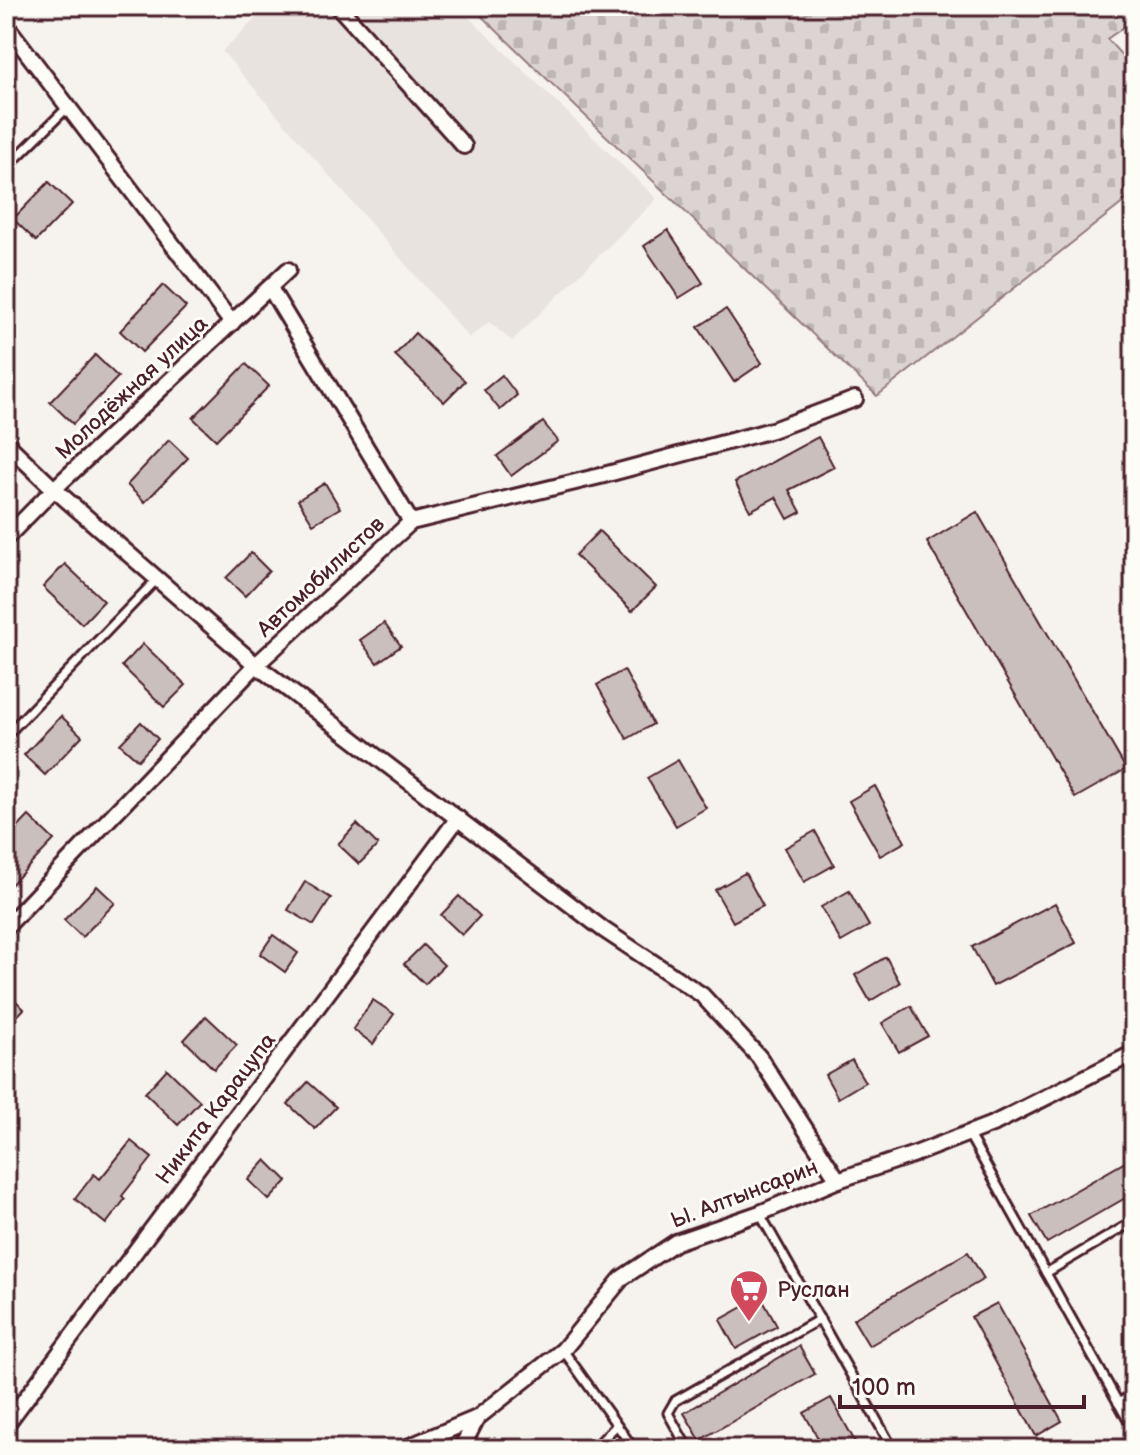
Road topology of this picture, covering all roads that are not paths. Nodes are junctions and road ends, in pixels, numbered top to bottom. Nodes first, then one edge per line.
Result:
1 (338, 6) edge
2 (6, 25) edge
3 (68, 107) junction
4 (464, 146) dead end
5 (6, 168) edge
6 (288, 270) dead end
7 (270, 288) junction
8 (232, 323) junction
9 (855, 399) dead end
10 (6, 443) edge
11 (54, 489) junction
12 (411, 522) junction
13 (6, 538) edge
14 (157, 579) junction
15 (256, 665) junction
16 (6, 736) edge
17 (458, 818) junction
18 (6, 927) edge
19 (1134, 1053) edge
20 (968, 1133) junction
21 (838, 1180) junction
22 (760, 1213) junction
23 (1134, 1221) edge
24 (1046, 1273) junction
25 (820, 1319) junction
26 (563, 1350) junction
27 (1134, 1394) edge
28 (1118, 1403) junction
29 (477, 1418) junction
30 (6, 1425) edge
31 (616, 1426) junction
32 (1134, 1431) edge
33 (403, 1449) edge
34 (461, 1449) edge
35 (593, 1449) edge
36 (634, 1449) edge
37 (688, 1449) edge
38 (893, 1449) edge

1 - 4 street
2 - 3 street
3 - 5 lane
3 - 8 street
6 - 7 street, Молодёжная улица
7 - 8 street, Молодёжная улица
7 - 12 street
8 - 11 street, Молодёжная улица
9 - 12 street, Автомобилистов
10 - 11 street
11 - 13 street, Молодёжная улица
11 - 14 street
12 - 15 street, Автомобилистов
14 - 15 street
14 - 16 lane
15 - 17 street
15 - 18 street, Автомобилистов
17 - 21 street
17 - 30 street, Никита Карацупа
19 - 20 street, Ы. Алтынсарин
20 - 21 street, Ы. Алтынсарин
20 - 24 lane
21 - 22 street, Ы. Алтынсарин
22 - 25 lane
22 - 26 street, Ы. Алтынсарин
23 - 24 lane
24 - 28 lane
25 - 37 lane
25 - 38 lane
26 - 29 street, Ы. Алтынсарин
26 - 31 lane
27 - 28 lane
28 - 32 lane
29 - 33 street, Ы. Алтынсарин
29 - 34 street
31 - 35 lane
31 - 36 lane

